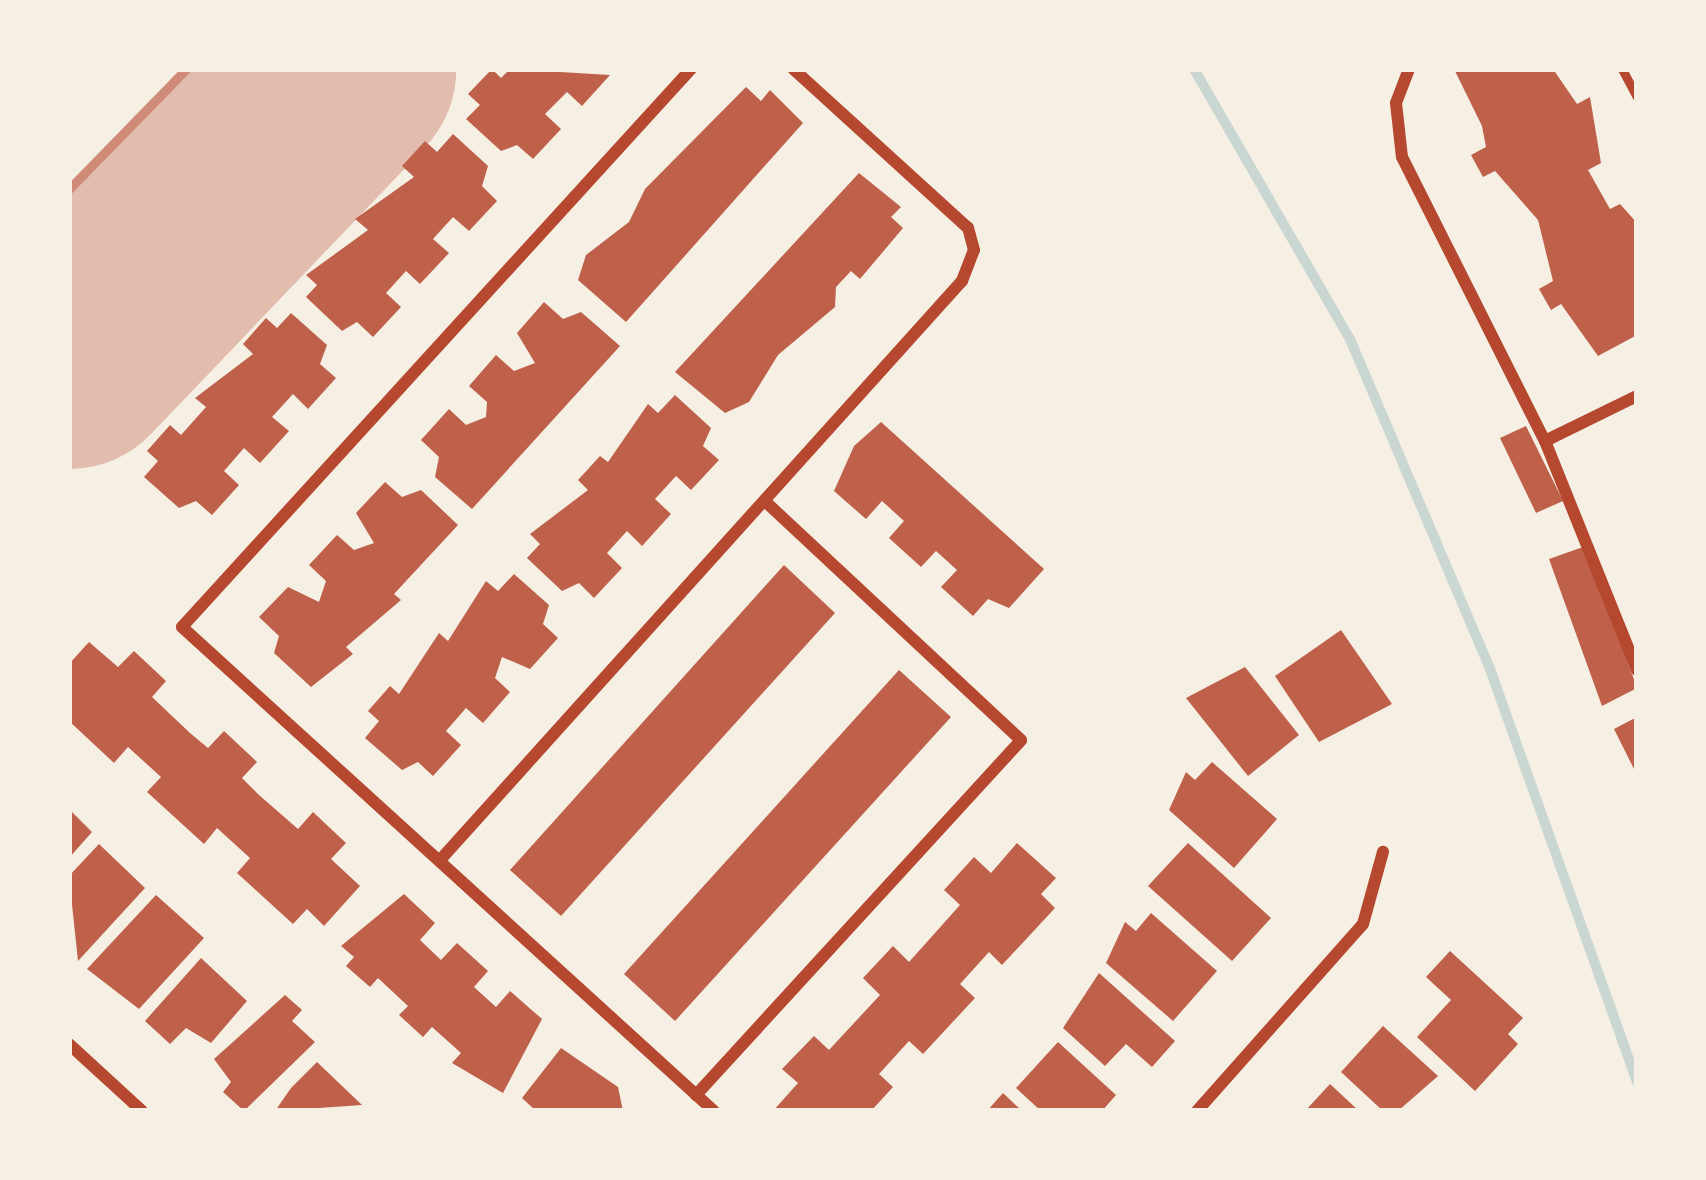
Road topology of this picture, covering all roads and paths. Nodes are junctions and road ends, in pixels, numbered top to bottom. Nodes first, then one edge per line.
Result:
1 (691, 69) edge
2 (794, 69) edge
3 (1409, 69) edge
4 (1622, 69) edge
5 (1637, 97) edge
6 (1637, 396) edge
7 (1545, 441) junction
8 (769, 505) junction
9 (1637, 670) edge
10 (1383, 852) dead end
11 (441, 859) junction
12 (69, 1044) edge
13 (696, 1095) junction
14 (142, 1111) edge
15 (714, 1111) edge
16 (1197, 1111) edge

1 - 11 street
2 - 8 street
3 - 7 street
4 - 5 lane
6 - 7 street
7 - 9 street
8 - 11 street
8 - 13 street
10 - 16 street
11 - 13 street
12 - 14 street
13 - 15 street

